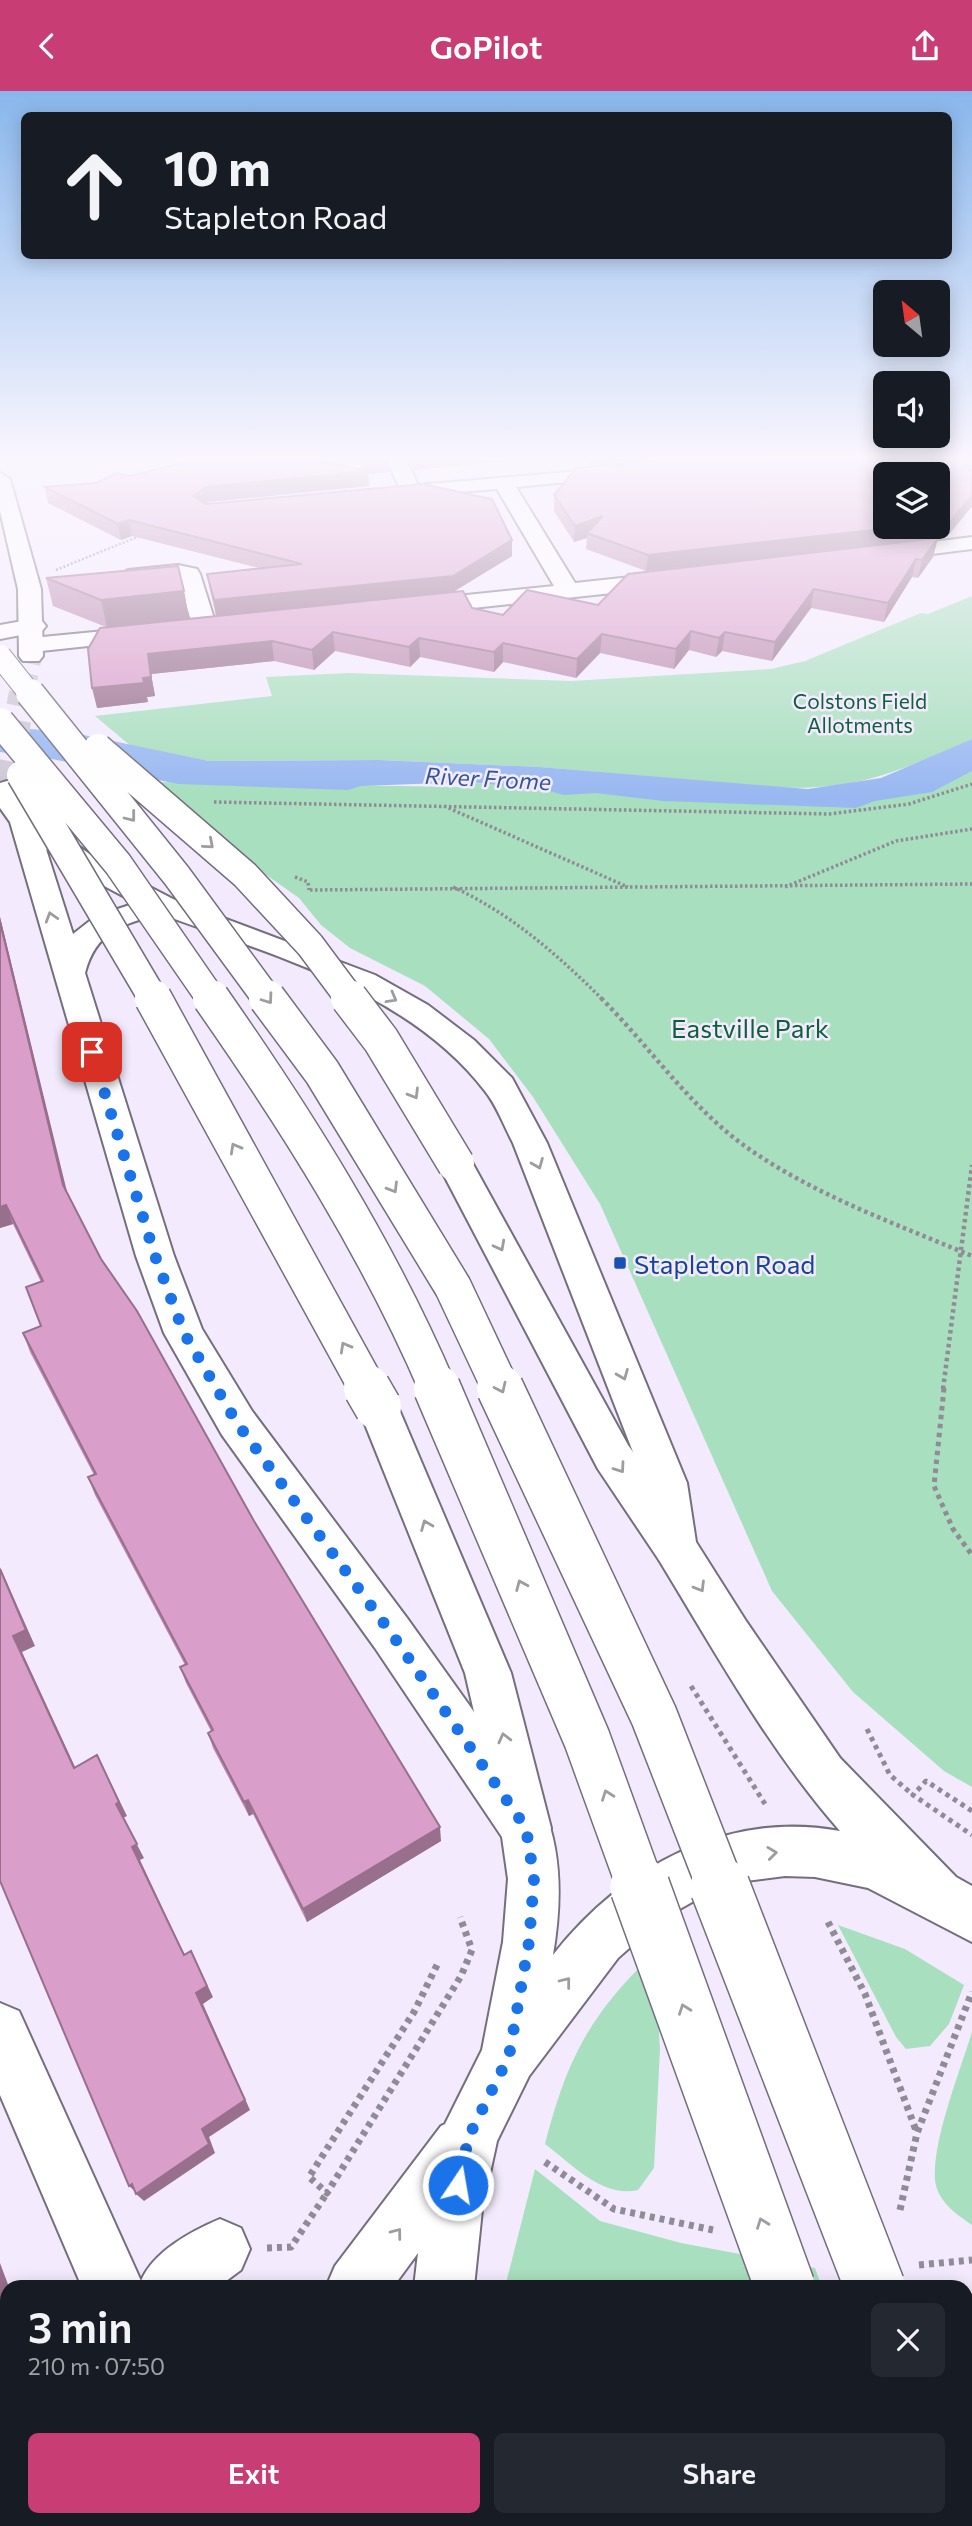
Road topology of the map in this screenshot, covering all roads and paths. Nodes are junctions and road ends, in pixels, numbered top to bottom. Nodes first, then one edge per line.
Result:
1 (20, 570) edge
2 (556, 570) edge
3 (693, 577) edge
4 (111, 579) edge
5 (568, 590) junction
6 (395, 609) edge
7 (231, 625) edge
8 (205, 628) junction
9 (0, 632) edge
10 (0, 649) edge
11 (32, 651) junction
12 (0, 656) edge
13 (0, 722) edge
14 (0, 737) edge
15 (972, 784) edge
16 (226, 804) dead end
17 (440, 804) junction
18 (11, 809) edge
19 (972, 829) edge
20 (972, 884) edge
21 (451, 886) junction
22 (632, 888) junction
23 (781, 889) junction
24 (310, 890) dead end
25 (163, 905) junction
26 (69, 975) junction
27 (972, 1165) edge
28 (960, 1251) junction
29 (972, 1256) edge
30 (675, 1546) junction
31 (972, 1555) edge
32 (867, 1728) dead end
33 (731, 1748) dead end
34 (914, 1795) junction
35 (765, 1804) dead end
36 (972, 1811) edge
37 (526, 1828) junction
38 (972, 1835) edge
39 (963, 1910) edge
40 (460, 1917) dead end
41 (828, 1922) dead end
42 (437, 1965) dead end
43 (972, 1993) edge
44 (0, 2030) edge
45 (509, 2056) junction
46 (917, 2133) junction
47 (469, 2136) junction
48 (327, 2193) junction
49 (899, 2214) dead end
50 (301, 2231) dead end
51 (220, 2249) dead end
52 (972, 2260) edge
53 (911, 2266) dead end
54 (110, 2280) edge
55 (178, 2280) edge
56 (361, 2280) edge
57 (444, 2280) edge
58 (782, 2280) edge
59 (872, 2280) edge

1 - 11 main road
2 - 5 main road
3 - 5 main road
4 - 8 main road
5 - 6 main road
7 - 8 main road
8 - 11 main road
9 - 11 main road
10 - 11 main road
11 - 12 main road, bridge
11 -> 30 main road, bridge
11 -> 59 main road, bridge
58 -> 13 main road, bridge
37 -> 14 main road, bridge
15 - 17 path
16 - 17 path
17 - 22 path
18 - 25 main road
26 -> 18 main road
19 - 23 path
20 - 23 path
21 - 22 path
21 - 24 path
21 - 28 path
22 - 23 path
25 - 26 main road
25 -> 30 main road
26 - 37 main road
27 - 28 path
28 - 29 path
28 - 31 path
30 -> 39 main road
32 - 34 path
33 - 35 path
34 - 36 path
34 - 38 path
37 - 45 main road
45 -> 39 main road
40 - 48 path
41 - 46 path
42 - 48 path
43 - 46 path
44 - 54 main road
45 - 47 main road
46 - 49 path
56 -> 47 main road
47 - 57 main road
48 - 50 path
51 - 55 main road
52 - 53 path

